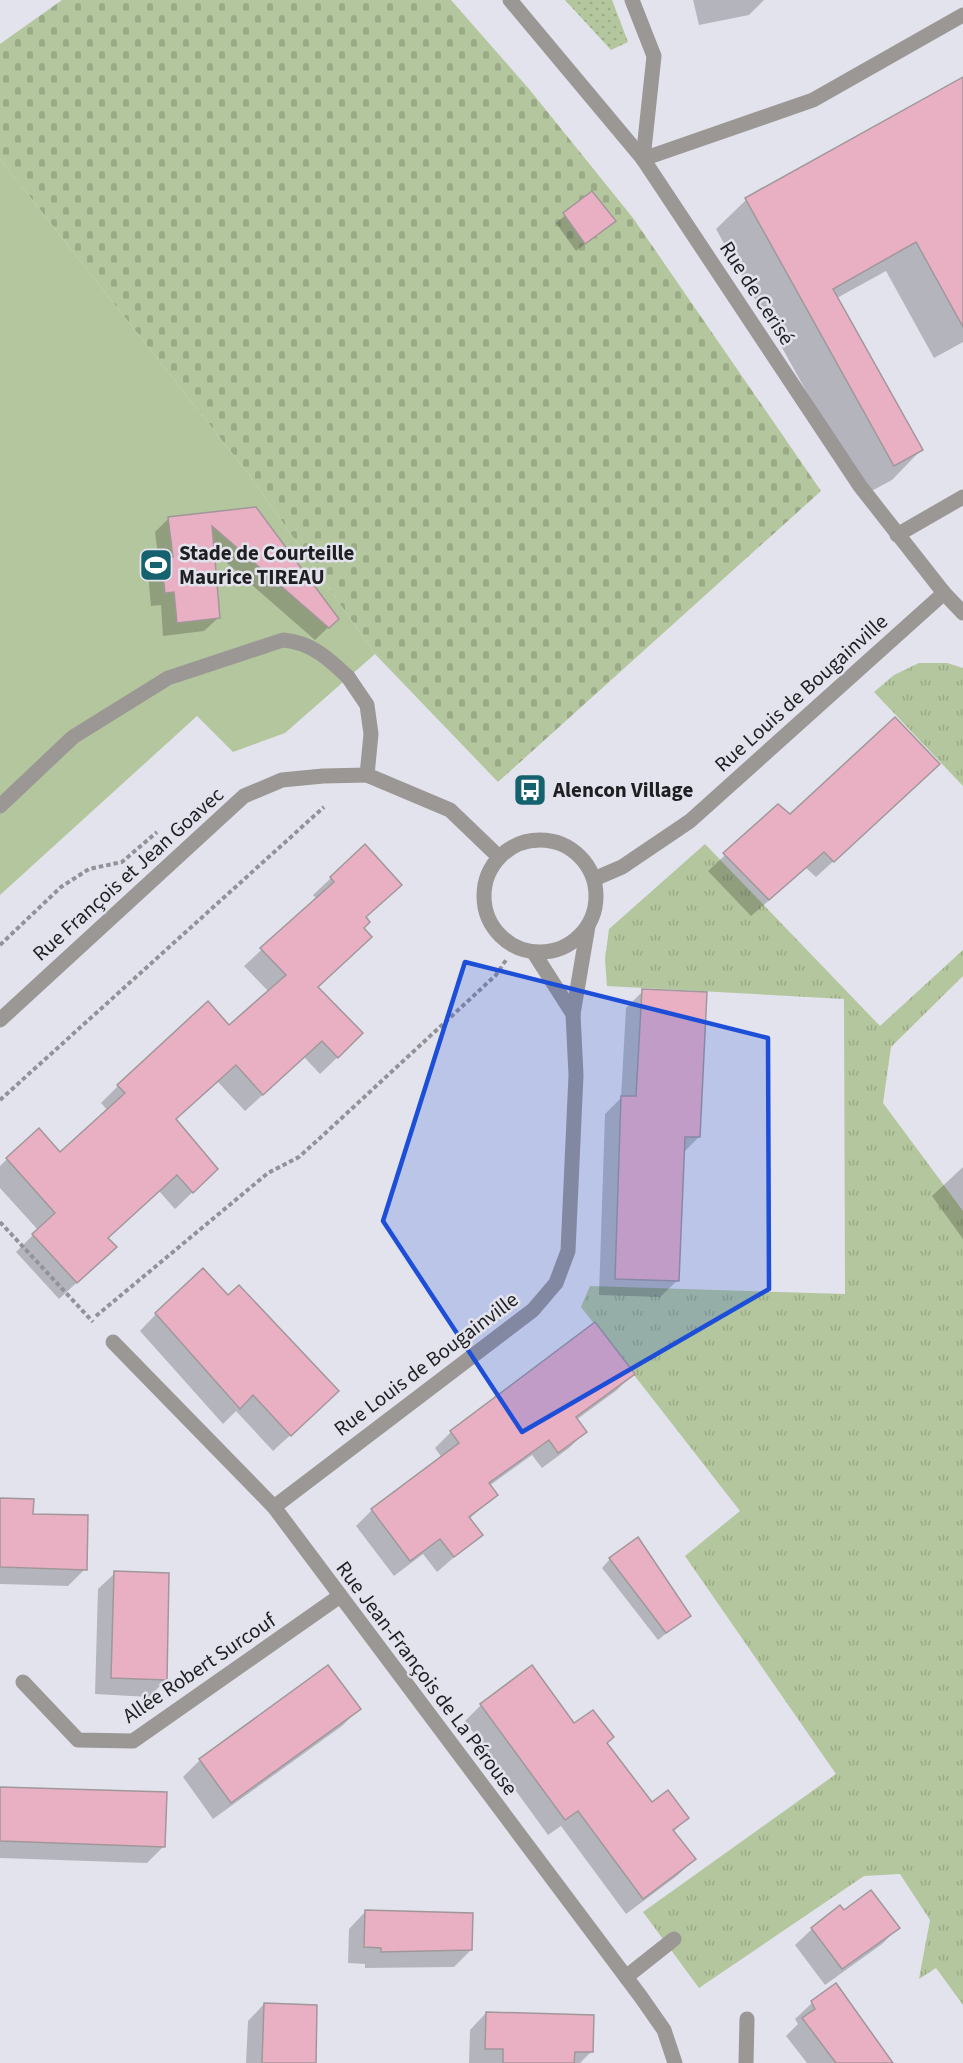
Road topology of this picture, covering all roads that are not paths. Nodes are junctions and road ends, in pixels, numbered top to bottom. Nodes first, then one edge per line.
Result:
1 (510, 0) edge
2 (632, 0) edge
3 (963, 15) edge
4 (643, 159) junction
5 (963, 497) edge
6 (897, 535) junction
7 (944, 593) junction
8 (963, 613) edge
9 (368, 776) junction
10 (0, 806) edge
11 (500, 857) junction
12 (594, 879) junction
13 (588, 926) junction
14 (534, 953) junction
15 (573, 1014) junction
16 (0, 1020) edge
17 (113, 1342) road end
18 (274, 1507) junction
19 (340, 1596) junction
20 (23, 1682) dead end
21 (674, 1939) dead end
22 (626, 1977) junction
23 (747, 2019) dead end
24 (675, 2063) edge
25 (746, 2063) edge

1 - 4 street, Rue de Cerisé
2 - 4 street
3 - 4 street
4 - 6 street, Rue de Cerisé
5 - 6 street
6 - 7 street, Rue de Cerisé
7 - 8 street, Rue de Cerisé
7 - 12 street, Rue Louis de Bougainville
9 - 10 street
9 - 11 street
9 - 16 street, Rue François et Jean Goavec
11 - 12 street
11 - 14 street
12 - 13 street
13 - 14 street
13 - 15 street, Rue Louis de Bougainville
14 - 15 street, Rue Louis de Bougainville
15 - 18 street, Rue Louis de Bougainville
17 - 18 street, Rue Jean-François de La Pérouse
18 - 19 street, Rue Jean-François de La Pérouse
19 - 20 street, Allée Robert Surcouf
19 - 22 street, Rue Jean-François de La Pérouse
21 - 22 street
22 - 24 street, Rue Jean-François de La Pérouse
23 - 25 street

